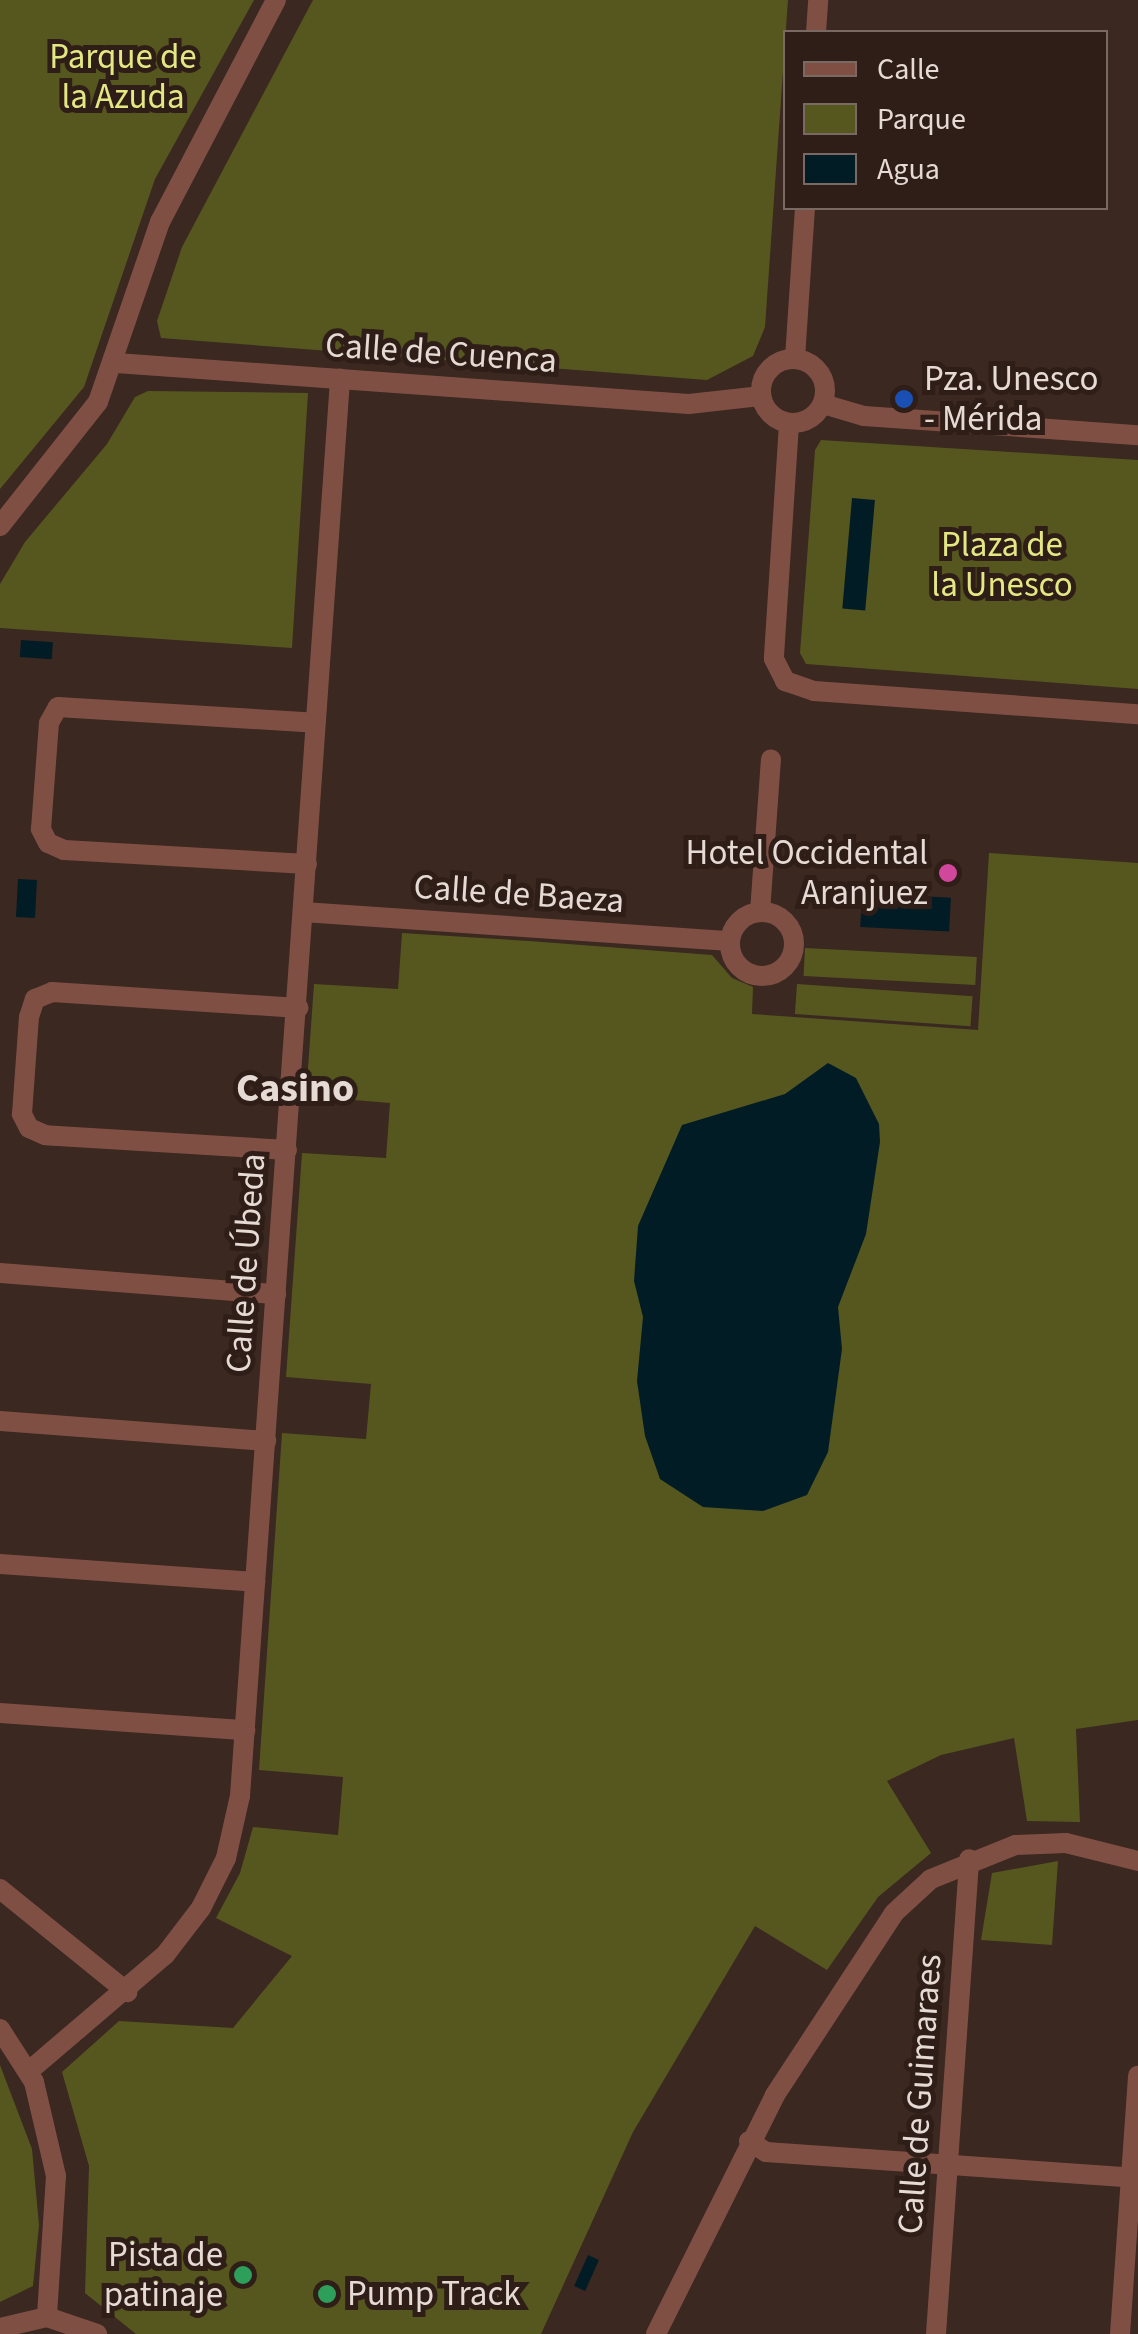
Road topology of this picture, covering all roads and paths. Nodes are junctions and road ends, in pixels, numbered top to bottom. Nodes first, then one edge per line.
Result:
1 (276, 0) edge
2 (818, 0) edge
3 (816, 30) edge
4 (805, 210) edge
5 (795, 358) junction
6 (116, 363) junction
7 (340, 378) junction
8 (760, 396) junction
9 (823, 404) junction
10 (789, 424) junction
11 (1138, 435) edge
12 (0, 526) edge
13 (1138, 714) edge
14 (316, 723) junction
15 (771, 758) dead end
16 (307, 864) junction
17 (304, 912) junction
18 (760, 912) junction
19 (730, 941) junction
20 (298, 1008) junction
21 (286, 1150) junction
22 (0, 1273) edge
23 (276, 1294) junction
24 (0, 1420) edge
25 (266, 1441) junction
26 (0, 1564) edge
27 (256, 1582) junction
28 (0, 1713) edge
29 (245, 1730) junction
30 (969, 1858) junction
31 (1138, 1860) edge
32 (0, 1889) edge
33 (127, 1992) junction
34 (0, 2029) edge
35 (29, 2070) junction
36 (1138, 2076) edge
37 (749, 2141) junction
38 (948, 2166) junction
39 (1134, 2177) edge
40 (47, 2317) junction
41 (0, 2328) edge
42 (97, 2334) edge
43 (656, 2334) edge
44 (936, 2334) edge
45 (1120, 2334) edge

1 - 6 street
2 - 3 street
4 - 5 street
5 - 8 street
5 - 9 street
6 - 7 street, Calle de Cuenca
6 - 12 street
7 - 8 street, Calle de Cuenca
7 - 14 street, Calle de Úbeda
8 - 10 street
9 - 10 street
9 - 11 street
10 - 13 street
14 - 16 street, Calle de Úbeda
14 - 16 street
15 - 18 street
16 - 17 street, Calle de Úbeda
17 - 19 street, Calle de Baeza
17 - 20 street, Calle de Úbeda
18 - 19 street
18 - 19 street
20 - 21 street, Calle de Úbeda
20 - 21 street
21 - 23 street, Calle de Úbeda
22 - 23 street
23 - 25 street, Calle de Úbeda
24 - 25 street
25 - 27 street, Calle de Úbeda
26 - 27 street
27 - 29 street, Calle de Úbeda
28 - 29 street
29 - 33 street, Calle de Úbeda
30 - 31 street
30 - 37 street
30 - 38 street, Calle de Guimaraes
32 - 33 street
33 - 35 street, Calle de Úbeda
34 - 35 street
35 - 40 street
36 - 39 street
37 - 38 street
37 - 43 street
38 - 39 street
38 - 44 street, Calle de Guimaraes
39 - 45 street
40 - 41 street
40 - 42 street

